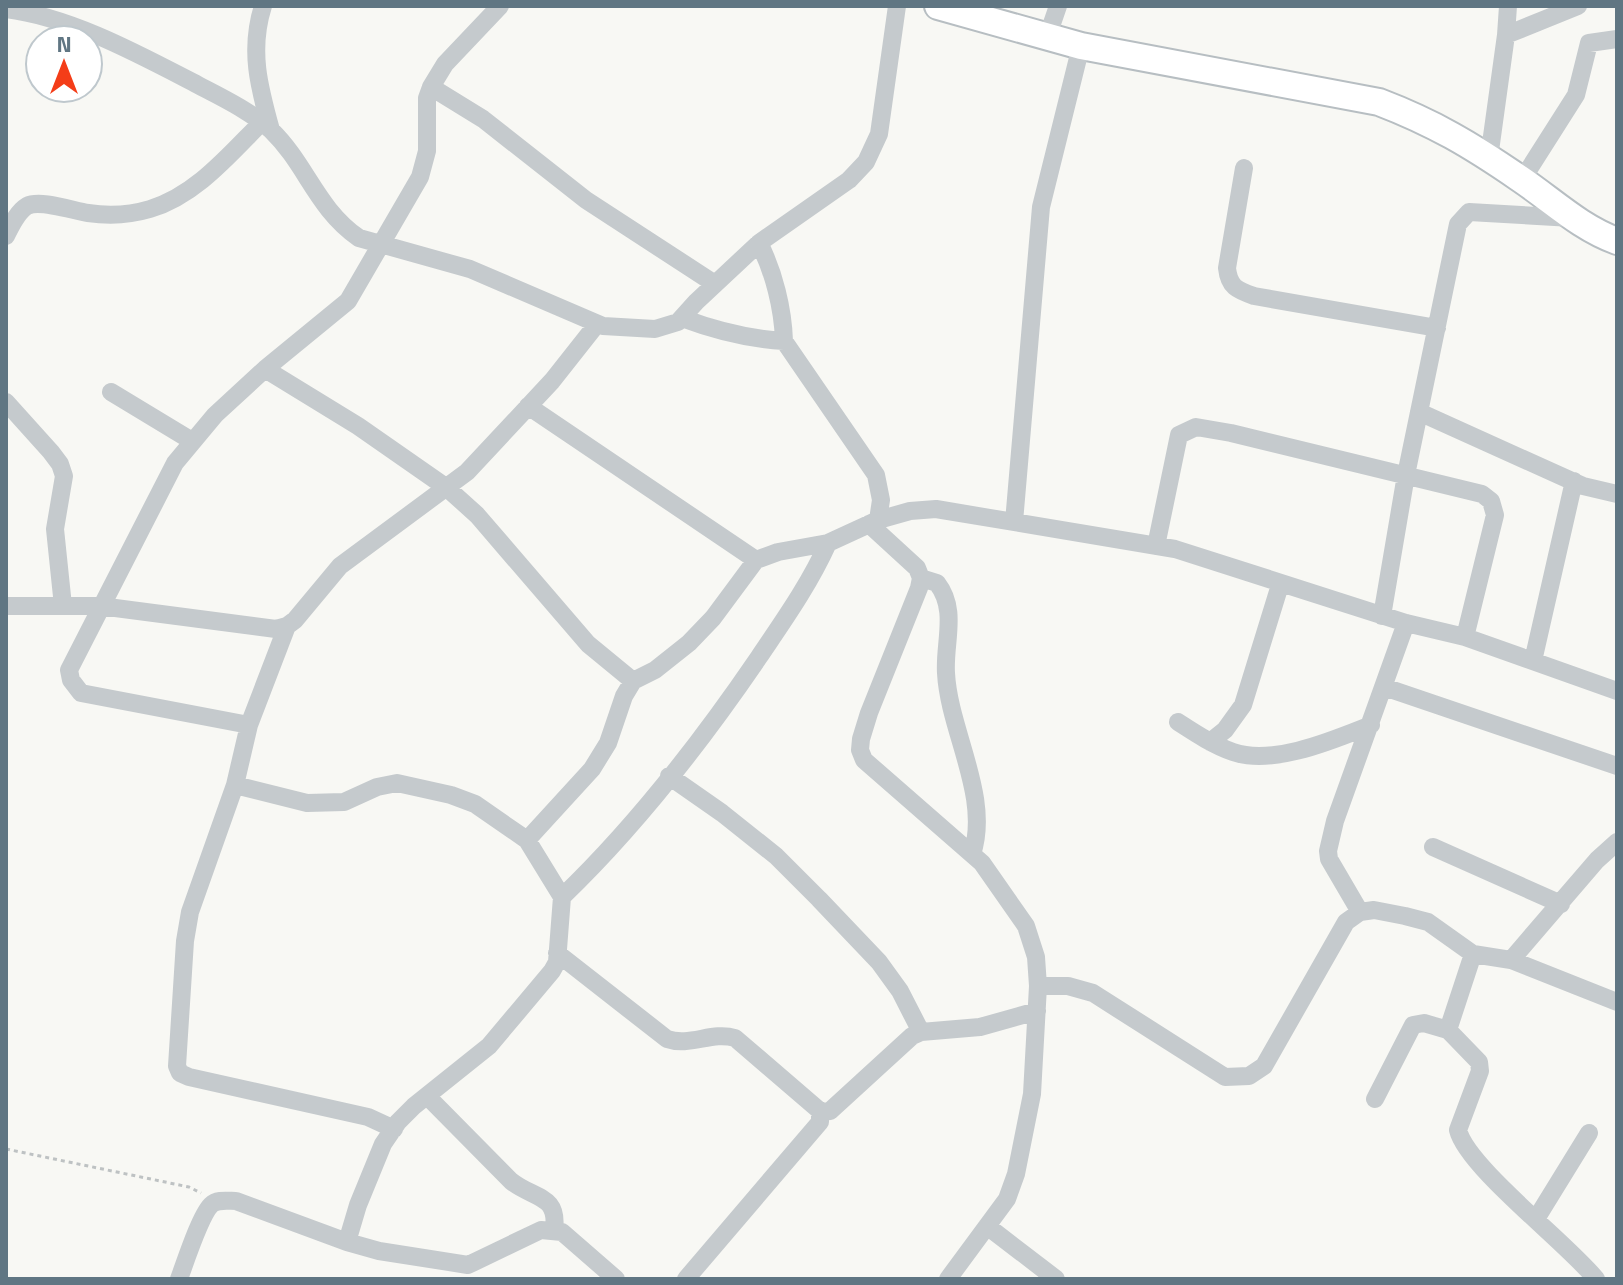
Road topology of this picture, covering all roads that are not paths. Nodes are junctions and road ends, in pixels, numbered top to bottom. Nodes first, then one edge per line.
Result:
1 (263, 6) edge
2 (500, 6) edge
3 (897, 6) edge
4 (938, 6) edge
5 (1058, 6) edge
6 (1508, 6) edge
7 (1578, 6) edge
8 (6, 9) edge
9 (1506, 35) junction
10 (1047, 38) junction
11 (1617, 39) edge
12 (1081, 46) junction
13 (431, 87) junction
14 (266, 127) junction
15 (1489, 158) junction
16 (1244, 168) dead end
17 (1522, 180) junction
18 (1572, 218) junction
19 (6, 236) edge
20 (1617, 241) edge
21 (759, 243) junction
22 (381, 244) junction
23 (715, 284) junction
24 (682, 318) junction
25 (597, 324) junction
26 (1437, 328) junction
27 (784, 341) junction
28 (265, 369) junction
29 (111, 392) dead end
30 (6, 402) edge
31 (528, 406) junction
32 (1419, 412) junction
33 (192, 441) junction
34 (1406, 475) junction
35 (1574, 481) junction
36 (447, 488) junction
37 (1617, 494) edge
38 (874, 522) junction
39 (1014, 522) junction
40 (828, 543) junction
41 (1156, 546) junction
42 (756, 560) junction
43 (921, 578) junction
44 (1280, 585) junction
45 (6, 606) edge
46 (63, 606) junction
47 (100, 606) junction
48 (1382, 616) junction
49 (1406, 623) junction
50 (287, 626) junction
51 (1465, 637) junction
52 (1533, 661) junction
53 (633, 681) junction
54 (1384, 687) junction
55 (1617, 691) edge
56 (1178, 722) dead end
57 (249, 725) junction
58 (1371, 725) junction
59 (1210, 742) junction
60 (1617, 766) edge
61 (669, 776) junction
62 (235, 785) junction
63 (527, 840) junction
64 (1617, 842) edge
65 (1433, 847) dead end
66 (972, 854) junction
67 (562, 897) junction
68 (1561, 904) junction
69 (1360, 912) junction
70 (557, 953) junction
71 (1473, 954) junction
72 (1511, 960) junction
73 (1038, 986) junction
74 (1617, 1002) edge
75 (1037, 1011) junction
76 (1448, 1030) junction
77 (921, 1032) junction
78 (427, 1096) junction
79 (1375, 1099) dead end
80 (820, 1112) junction
81 (394, 1129) junction
82 (1589, 1133) dead end
83 (1536, 1219) junction
84 (987, 1226) junction
85 (554, 1230) junction
86 (347, 1242) junction
87 (179, 1279) edge
88 (616, 1279) edge
89 (686, 1279) edge
90 (948, 1279) edge
91 (1056, 1279) edge
92 (1596, 1279) edge

1 - 14 street
2 - 13 street
3 - 21 street
4 - 10 main road
5 - 10 street
6 - 9 street
7 - 9 street
8 - 14 street
9 - 15 street
10 - 12 main road
11 - 17 street
12 - 15 main road
12 - 39 street
13 - 22 street
13 - 23 street
14 - 19 street
14 - 22 street
15 - 17 main road
16 - 26 street
17 - 18 main road
18 - 20 main road
18 - 26 street
21 - 23 street
21 - 27 street
22 - 25 street
22 - 28 street
23 - 24 street
24 - 25 street
24 - 27 street
25 - 31 street
26 - 32 street
27 - 38 street
28 - 33 street
28 - 36 street
29 - 33 street
30 - 46 street
31 - 36 street
31 - 42 street
32 - 34 street
32 - 35 street
33 - 47 street
34 - 41 street
34 - 48 street
34 - 51 street
35 - 37 street
35 - 52 street
36 - 50 street
36 - 53 street
38 - 39 street
38 - 40 street
38 - 43 street
39 - 41 street
40 - 42 street
40 - 61 street
41 - 44 street
42 - 53 street
43 - 66 street
43 - 66 street
44 - 48 street
44 - 59 street
45 - 46 street
46 - 47 street
47 - 50 street
47 - 57 street
48 - 49 street
49 - 51 street
49 - 54 street
50 - 57 street
51 - 52 street
52 - 55 street
53 - 63 street
54 - 58 street
54 - 60 street
56 - 59 street
57 - 62 street
58 - 59 street
58 - 69 street
61 - 67 street
61 - 77 street
62 - 63 street
62 - 81 street
63 - 67 street
64 - 68 street
65 - 68 street
66 - 73 street
67 - 70 street
68 - 72 street
69 - 71 street
69 - 73 street
70 - 78 street
70 - 80 street
71 - 72 street
71 - 76 street
72 - 74 street
73 - 75 street
75 - 77 street
75 - 84 street
76 - 79 street
76 - 83 street
77 - 80 street
78 - 81 street
78 - 85 street
80 - 89 street
81 - 86 street
82 - 83 street
83 - 92 street
84 - 90 street
84 - 91 street
85 - 86 street
85 - 88 street
86 - 87 street

